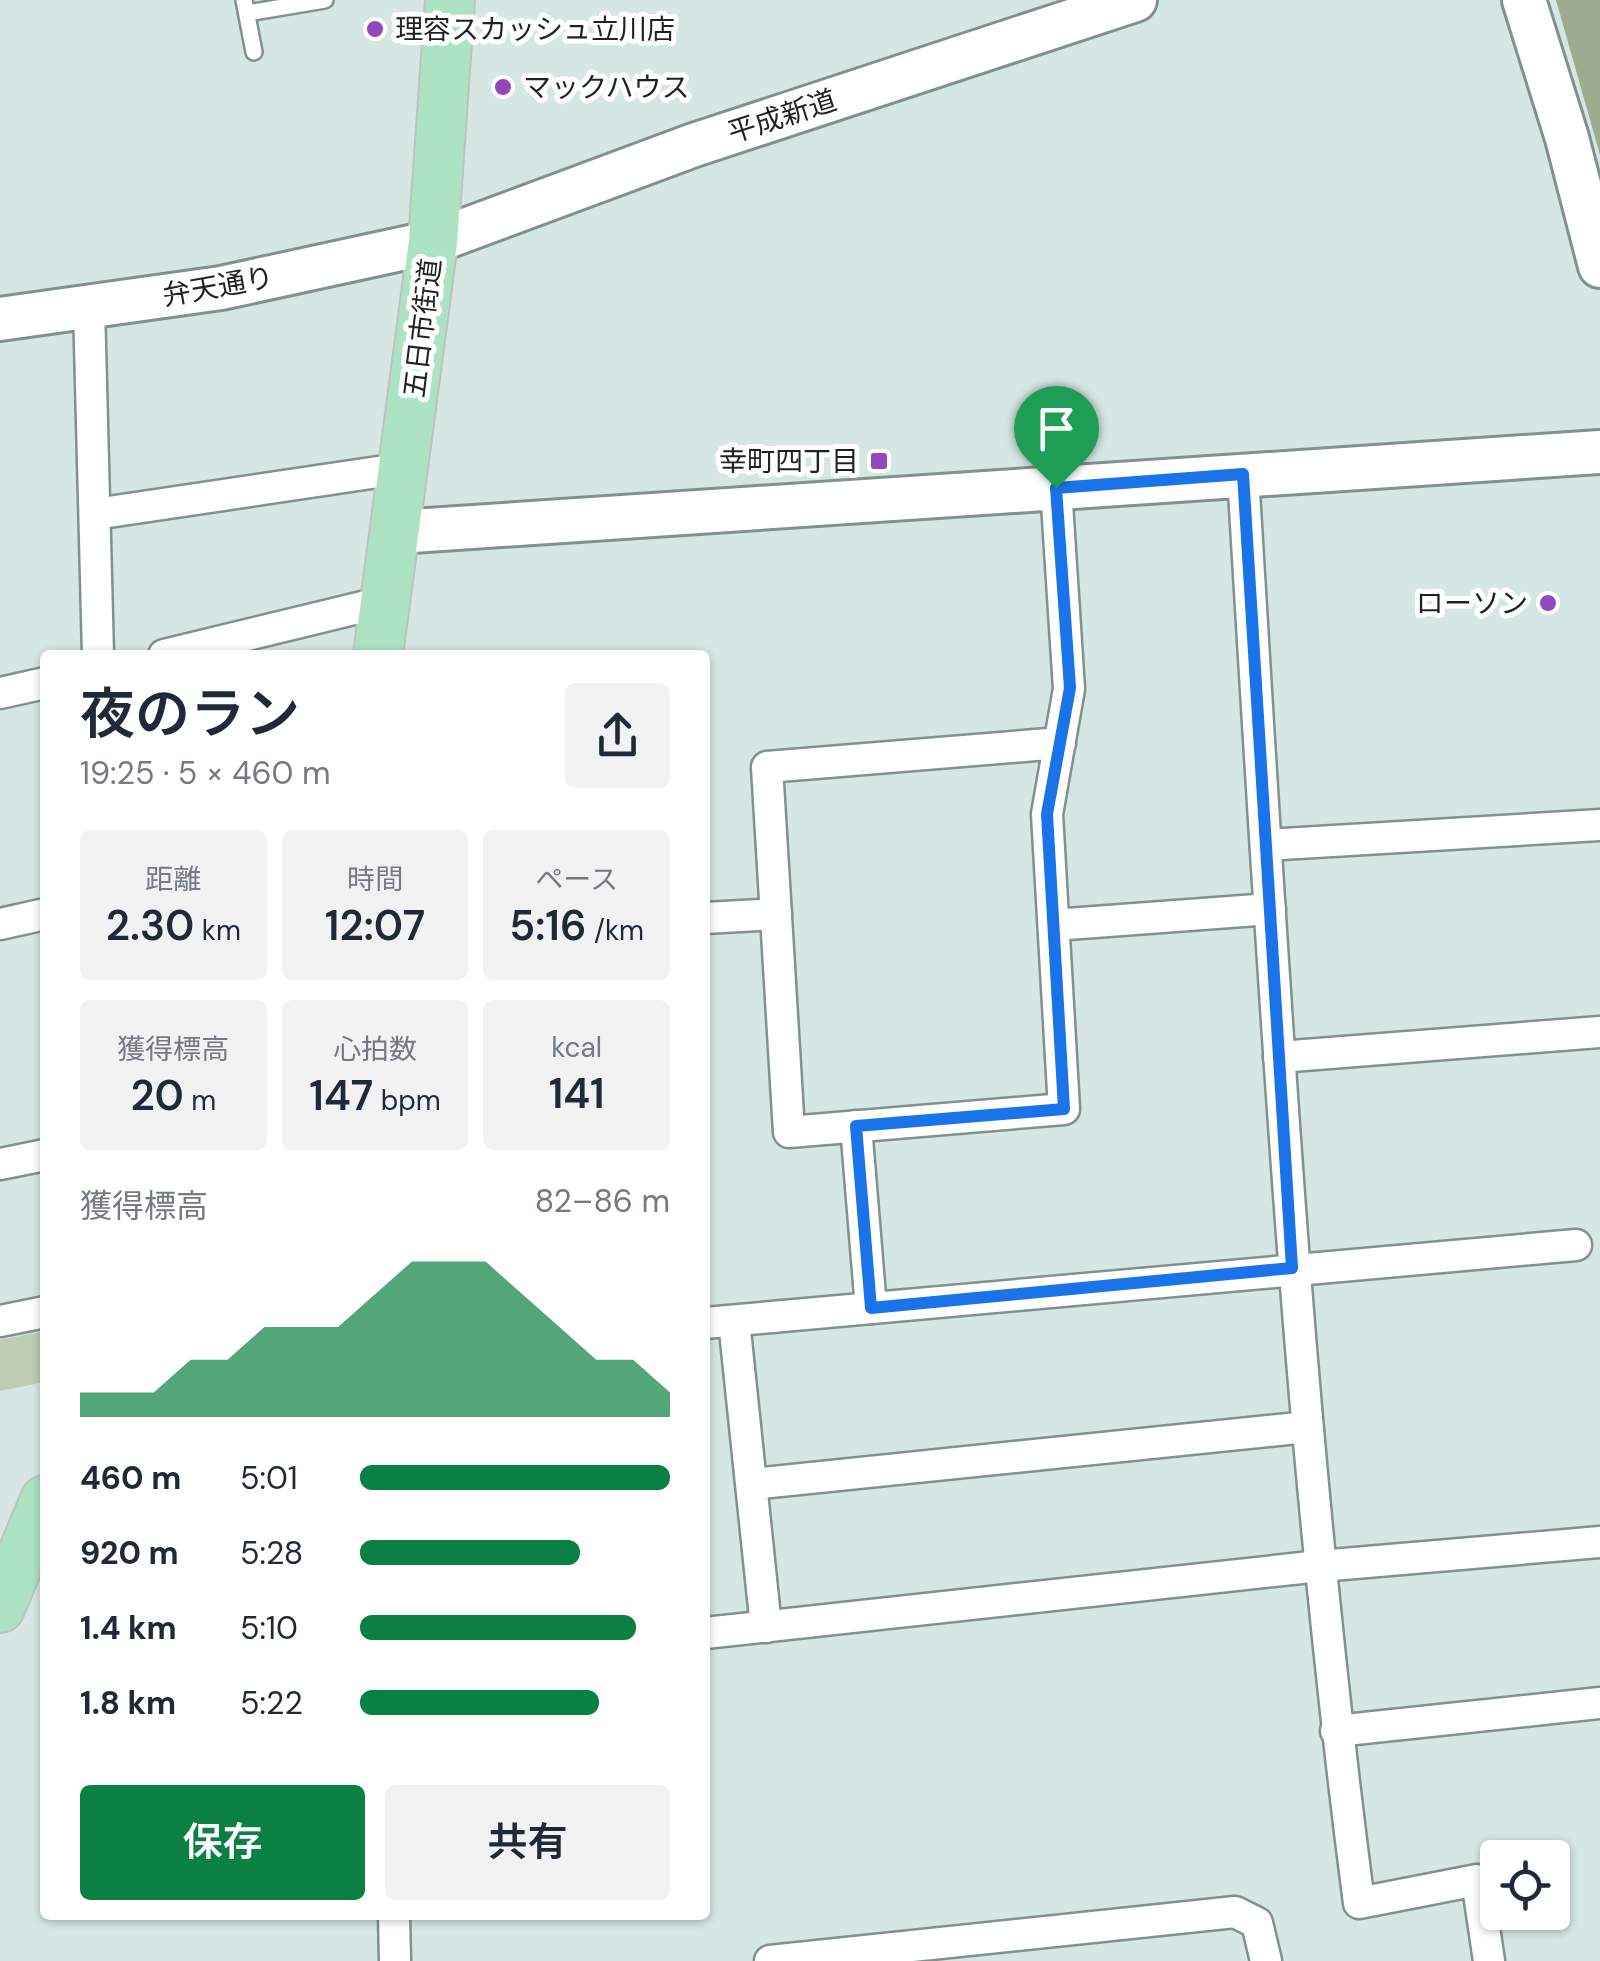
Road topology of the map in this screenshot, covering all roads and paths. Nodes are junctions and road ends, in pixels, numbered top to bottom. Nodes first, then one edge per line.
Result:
1 (325, 0) edge
2 (450, 0) edge
3 (1134, 0) edge
4 (1524, 0) edge
5 (246, 7) edge
6 (254, 52) dead end
7 (433, 242) junction
8 (1600, 266) edge
9 (89, 306) junction
10 (0, 320) edge
11 (1600, 452) edge
12 (405, 468) junction
13 (1243, 474) junction
14 (1056, 488) junction
15 (95, 514) junction
16 (397, 532) junction
17 (387, 600) junction
18 (98, 650) edge
19 (184, 650) edge
20 (379, 650) edge
21 (40, 684) edge
22 (0, 693) edge
23 (1060, 743) junction
24 (1600, 825) edge
25 (1266, 844) junction
26 (1270, 909) junction
27 (776, 914) junction
28 (40, 915) edge
29 (710, 918) edge
30 (0, 924) edge
31 (1054, 925) junction
32 (1600, 1032) edge
33 (1279, 1057) junction
34 (856, 1126) junction
35 (40, 1156) edge
36 (0, 1164) edge
37 (1576, 1244) dead end
38 (1292, 1268) junction
39 (871, 1308) junction
40 (40, 1313) edge
41 (0, 1322) edge
42 (720, 1322) edge
43 (1308, 1427) junction
44 (752, 1484) junction
45 (40, 1509) edge
46 (1600, 1542) edge
47 (10, 1560) edge
48 (1320, 1566) junction
49 (0, 1608) edge
50 (766, 1628) junction
51 (710, 1633) edge
52 (1600, 1703) edge
53 (1336, 1731) junction
54 (394, 1920) edge
55 (828, 1958) edge
56 (395, 1961) edge
57 (770, 1961) edge
58 (1266, 1961) edge
59 (1489, 1961) edge

1 - 5 lane
2 - 7 main road, 五日市街道
3 - 7 street, 平成新道
4 - 8 street
5 - 6 lane
7 - 9 street, 弁天通り
7 - 12 main road, 五日市街道
9 - 10 street, 弁天通り
9 - 15 street
11 - 13 street
12 - 15 street
12 - 16 main road, 五日市街道
13 - 14 street
13 - 25 street
14 - 16 street
14 - 23 street
15 - 18 street
16 - 17 main road, 五日市街道
17 - 19 street
17 - 20 main road, 五日市街道
21 - 22 street
23 - 27 street
23 - 31 street
24 - 25 street
25 - 26 street
26 - 31 street
26 - 33 street
27 - 29 street
27 - 34 street
28 - 30 street
31 - 34 street
32 - 33 street
33 - 38 street
34 - 39 street
35 - 36 street
37 - 38 street
38 - 39 street
38 - 43 street
39 - 42 street
40 - 41 street
42 - 44 street
43 - 44 street
43 - 48 street
44 - 50 street
45 - 47 main road
46 - 48 street
47 - 49 main road
48 - 50 street
48 - 53 street
50 - 51 street
52 - 53 street
53 - 59 street
54 - 56 street
55 - 57 street
55 - 58 street

